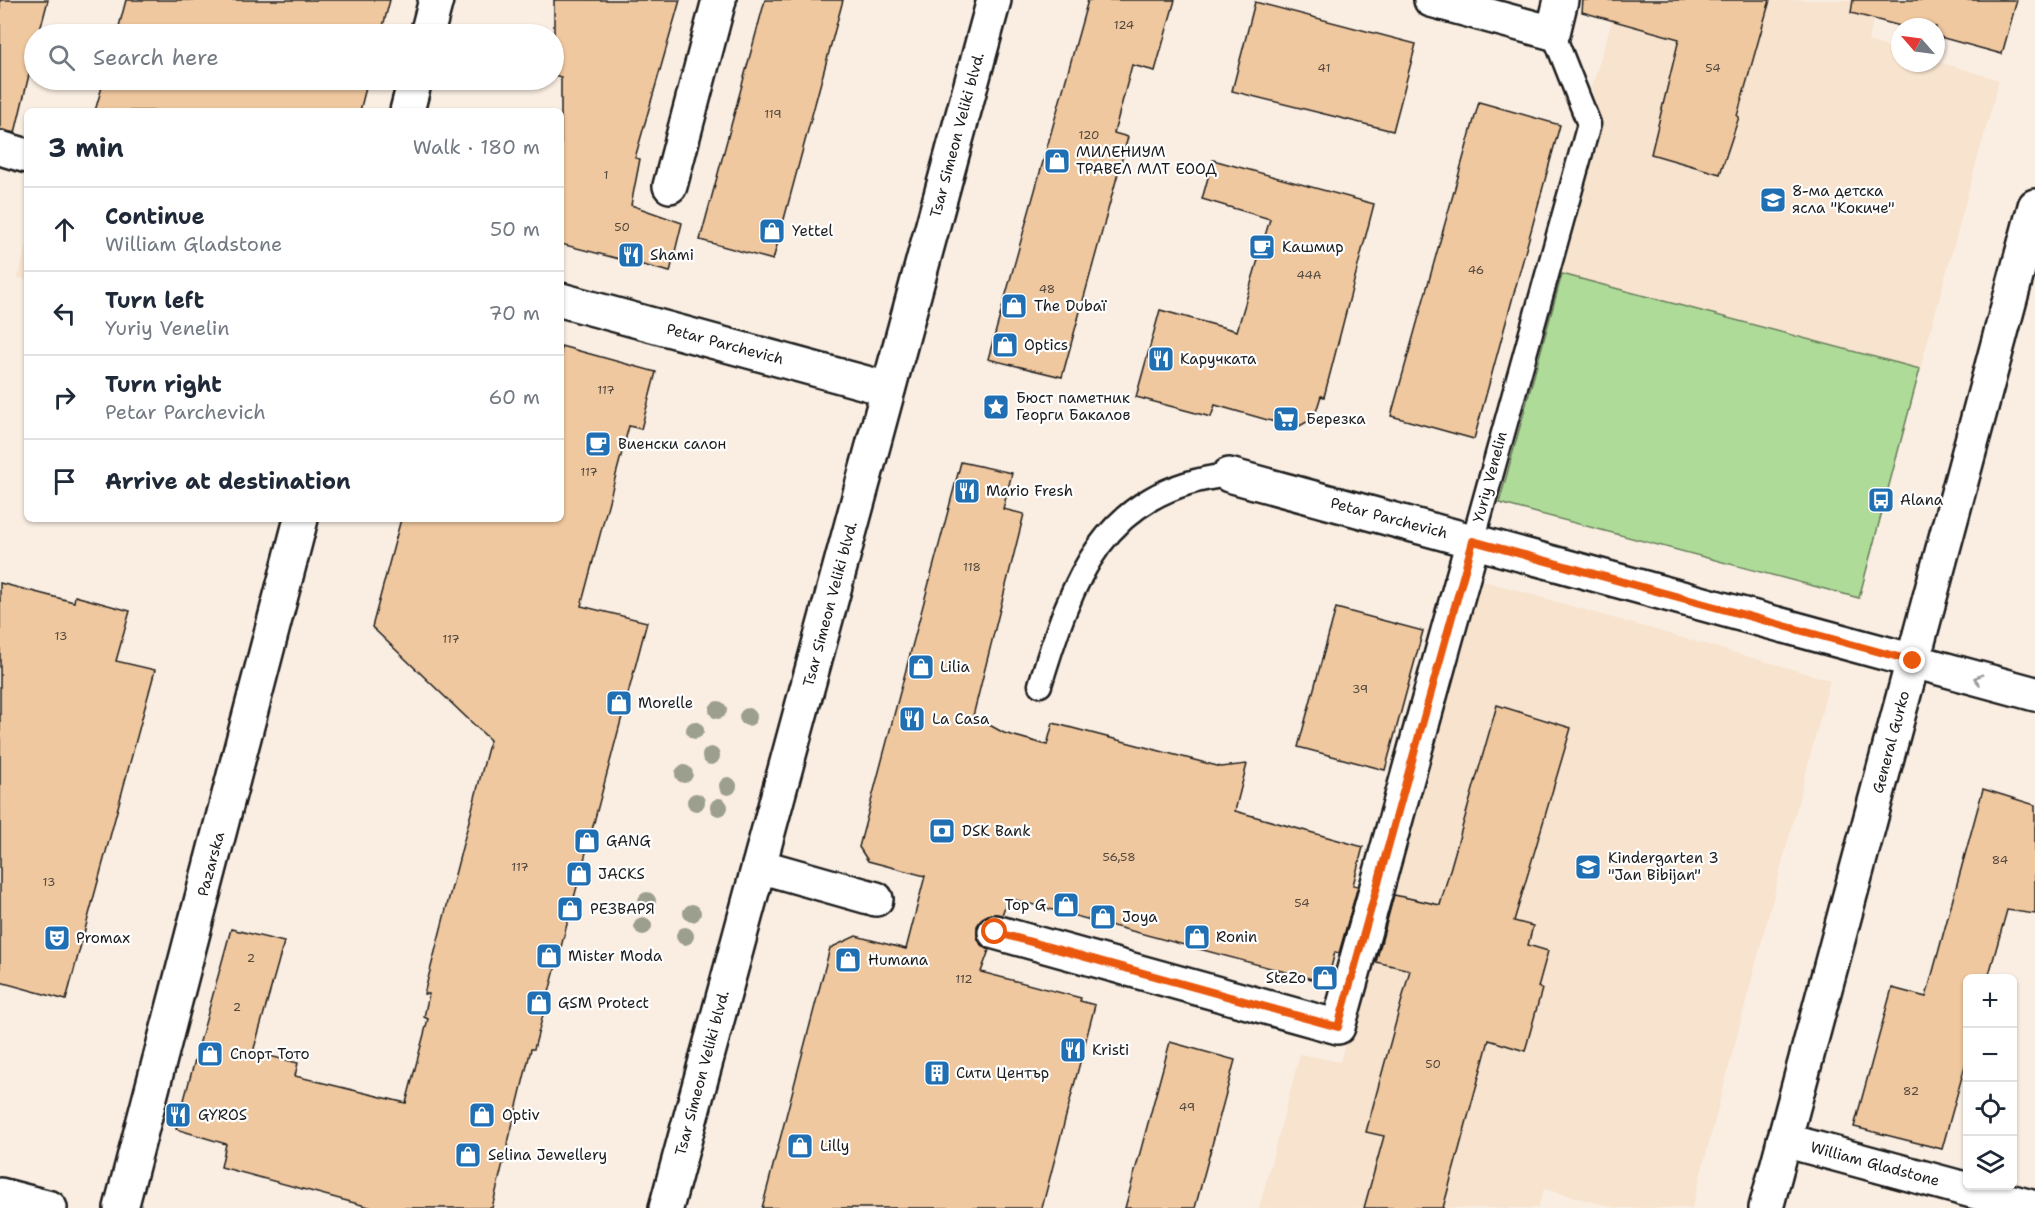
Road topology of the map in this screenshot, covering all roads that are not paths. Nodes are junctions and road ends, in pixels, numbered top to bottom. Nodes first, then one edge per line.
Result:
1 (436, 0) edge
2 (719, 0) edge
3 (994, 0) edge
4 (1431, 0) edge
5 (1561, 0) edge
6 (430, 24) edge
7 (1553, 33) junction
8 (412, 90) edge
9 (408, 108) edge
10 (0, 148) edge
11 (24, 155) edge
12 (670, 186) dead end
13 (2035, 206) edge
14 (564, 301) edge
15 (888, 389) junction
16 (1229, 475) joint
17 (300, 522) edge
18 (1473, 541) junction
19 (1913, 661) junction
20 (1040, 685) dead end
21 (2035, 694) edge
22 (759, 866) junction
23 (876, 899) dead end
24 (995, 932) dead end
25 (1784, 1140) junction
26 (0, 1195) edge
27 (50, 1208) edge
28 (120, 1208) edge
29 (666, 1208) edge
30 (1766, 1208) edge
31 (2035, 1208) edge

1 - 6 street
2 - 12 street
3 - 15 street, Tsar Simeon Veliki blvd.
4 - 7 street
5 - 7 street
7 - 18 lane, Yuriy Venelin
8 - 9 street
10 - 11 street
13 - 19 street, General Gurko
14 - 15 street, Petar Parchevich
15 - 22 street, Tsar Simeon Veliki blvd.
16 - 18 street, Petar Parchevich
16 - 20 lane
17 - 28 street, Pazarska
18 - 19 street, Petar Parchevich
18 - 24 street, Yuriy Venelin
21 -> 19 street, Petar Parchevich
19 - 25 street, General Gurko
22 - 23 street
22 - 29 street, Tsar Simeon Veliki blvd.
25 - 30 street, General Gurko
25 - 31 street, William Gladstone
26 - 27 street

